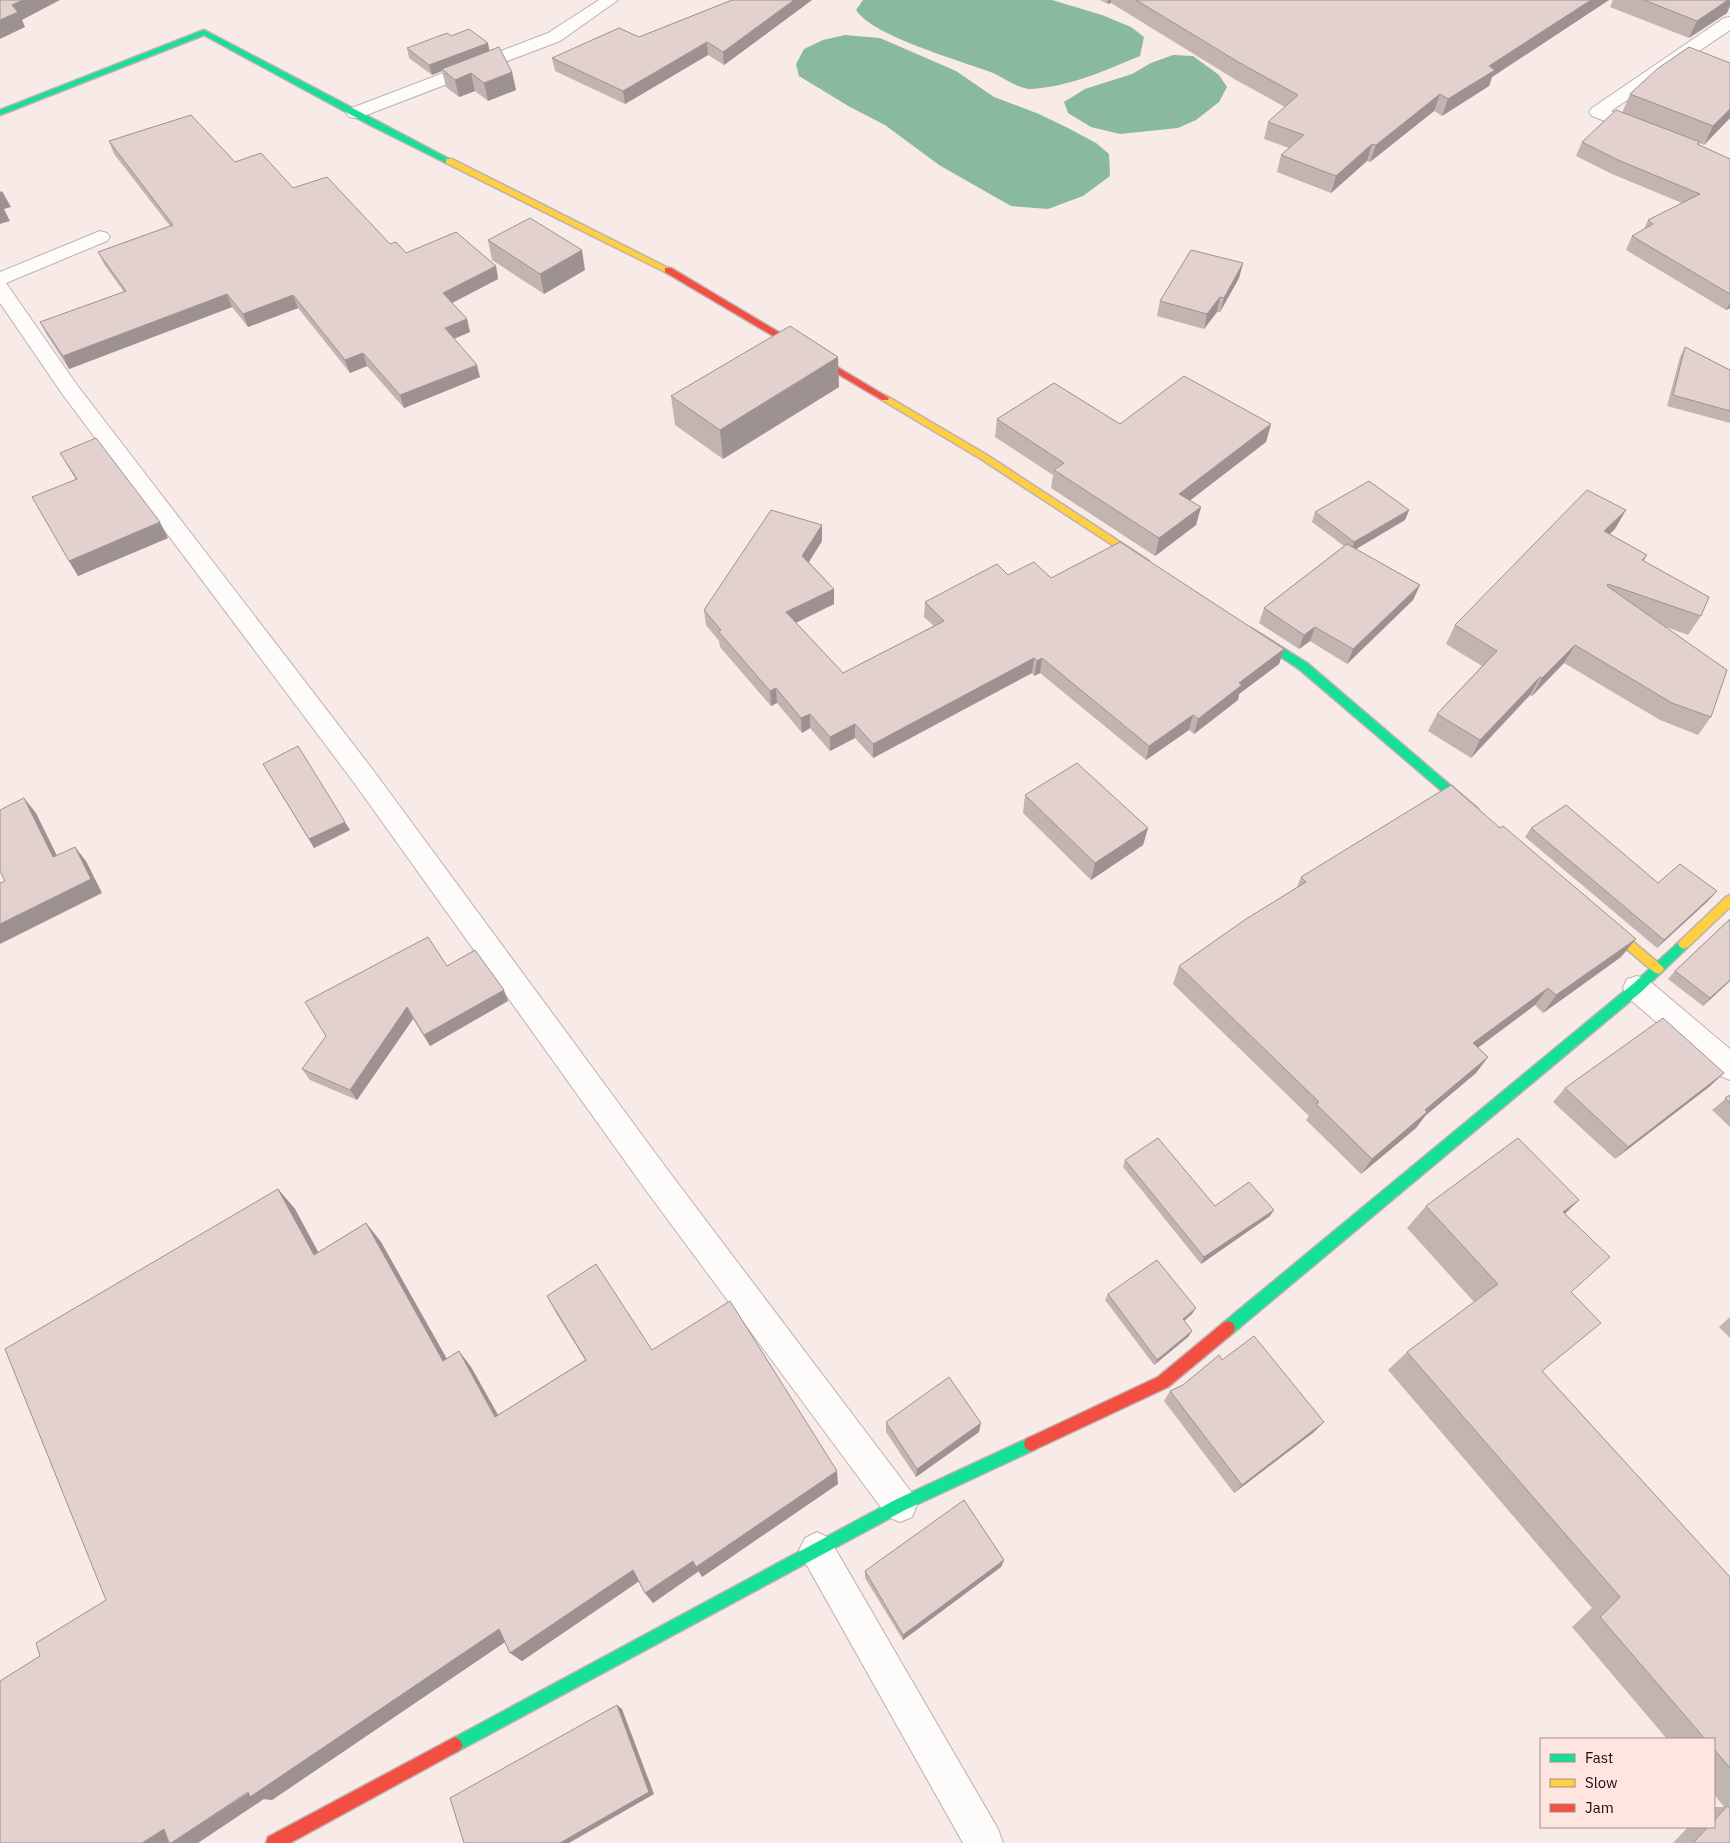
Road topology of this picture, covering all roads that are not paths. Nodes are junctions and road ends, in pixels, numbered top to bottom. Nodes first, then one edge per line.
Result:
1 (610, 0) edge
2 (1730, 22) edge
3 (0, 112) edge
4 (355, 113) junction
5 (1659, 136) edge
6 (100, 237) dead end
7 (0, 279) edge
8 (0, 288) edge
9 (1156, 570) edge
10 (1238, 623) edge
11 (1484, 821) edge
12 (1730, 900) edge
13 (1590, 911) edge
14 (1658, 969) junction
15 (1636, 988) junction
16 (1730, 1067) edge
17 (900, 1505) junction
18 (817, 1550) junction
19 (274, 1843) edge
20 (984, 1843) edge

1 - 4 street
2 - 5 street
3 - 4 street
4 - 9 street
6 - 7 street
8 - 17 street
10 - 11 street
12 - 14 street
13 - 14 street
14 - 15 street
15 - 16 street
15 - 17 street
17 - 18 street
18 - 19 street
18 - 20 street

